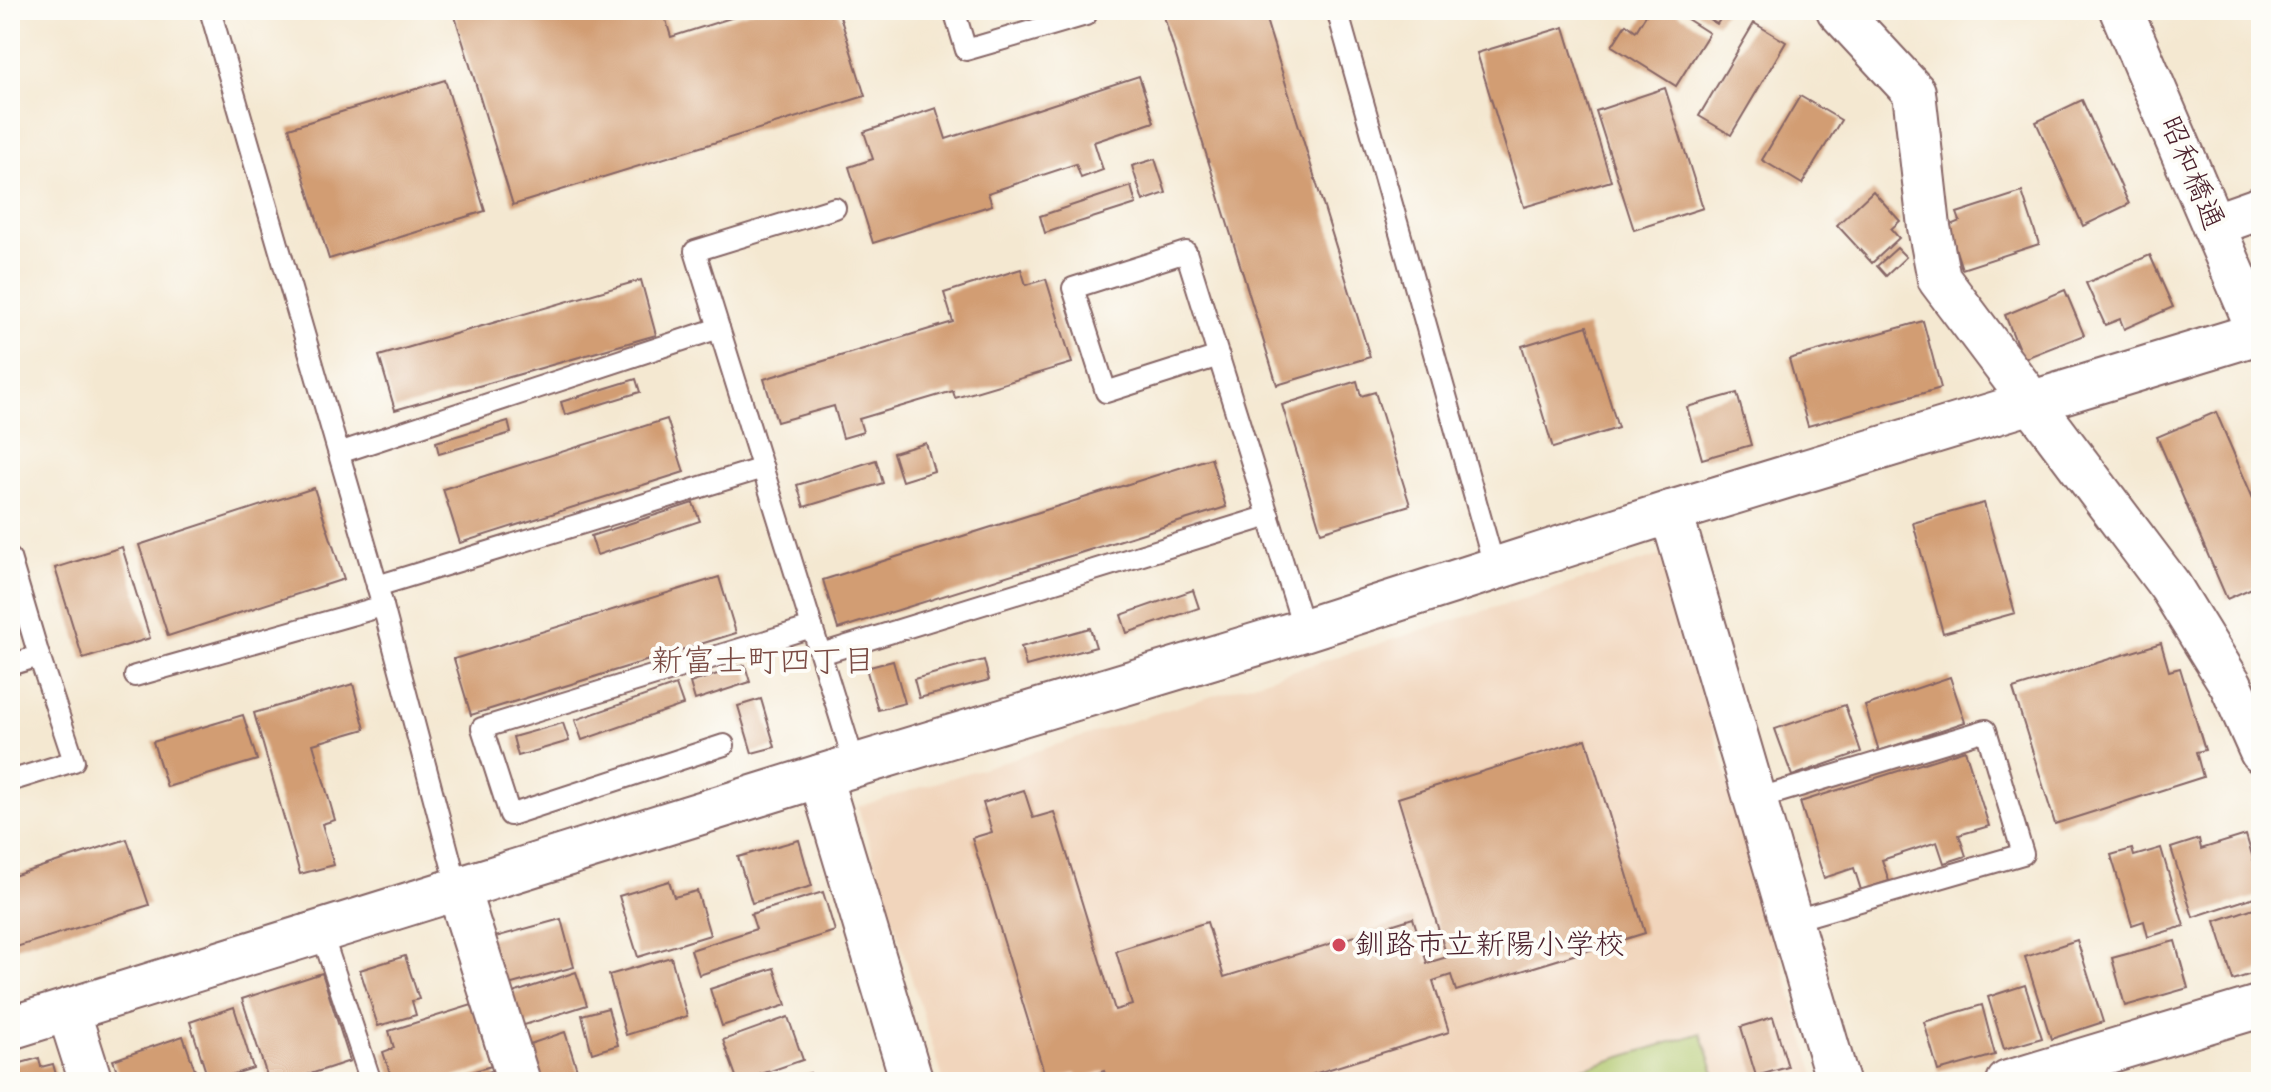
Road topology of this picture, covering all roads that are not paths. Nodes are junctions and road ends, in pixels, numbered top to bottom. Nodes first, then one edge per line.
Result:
1 (210, 10) edge
2 (954, 10) edge
3 (1084, 10) edge
4 (1337, 10) edge
5 (1838, 10) edge
6 (2121, 10) edge
7 (835, 208) dead end
8 (2261, 208) edge
9 (2213, 225) junction
10 (719, 328) junction
11 (2260, 335) edge
12 (1219, 356) junction
13 (2031, 402) junction
14 (339, 453) junction
15 (763, 468) junction
16 (1671, 512) junction
17 (1269, 516) junction
18 (10, 558) edge
19 (1495, 569) junction
20 (377, 586) junction
21 (383, 606) junction
22 (812, 627) junction
23 (1304, 630) junction
24 (821, 654) junction
25 (39, 656) junction
26 (10, 665) edge
27 (135, 676) dead end
28 (724, 745) dead end
29 (2261, 752) edge
30 (838, 770) junction
31 (10, 781) edge
32 (1756, 799) junction
33 (458, 889) junction
34 (1791, 921) junction
35 (321, 931) junction
36 (2261, 1006) edge
37 (68, 1010) junction
38 (10, 1028) edge
39 (91, 1082) edge
40 (371, 1082) edge
41 (519, 1082) edge
42 (912, 1082) edge
43 (1838, 1082) edge
44 (2008, 1082) edge

1 - 14 lane
2 - 3 lane
4 - 19 lane
5 - 13 street
6 - 9 street, 昭和橋通
7 - 10 lane
8 - 9 street
9 - 11 street, 昭和橋通
10 - 14 lane
10 - 15 lane
11 - 13 street
12 - 12 lane
12 - 17 lane
13 - 16 street
13 - 29 street
14 - 20 lane
15 - 20 lane
15 - 22 lane
16 - 19 street
16 - 32 street
17 - 23 lane
17 - 24 lane
18 - 25 lane
19 - 23 street
20 - 21 lane
21 - 27 lane
21 - 33 lane
22 - 24 lane
22 - 28 lane
23 - 30 street
24 - 30 lane
25 - 26 lane
25 - 31 lane
30 - 33 street
30 - 42 street
32 - 34 street
32 - 34 lane
33 - 35 street
33 - 41 street
34 - 43 street
35 - 37 street
35 - 40 lane
36 - 44 street
37 - 38 street
37 - 39 street

